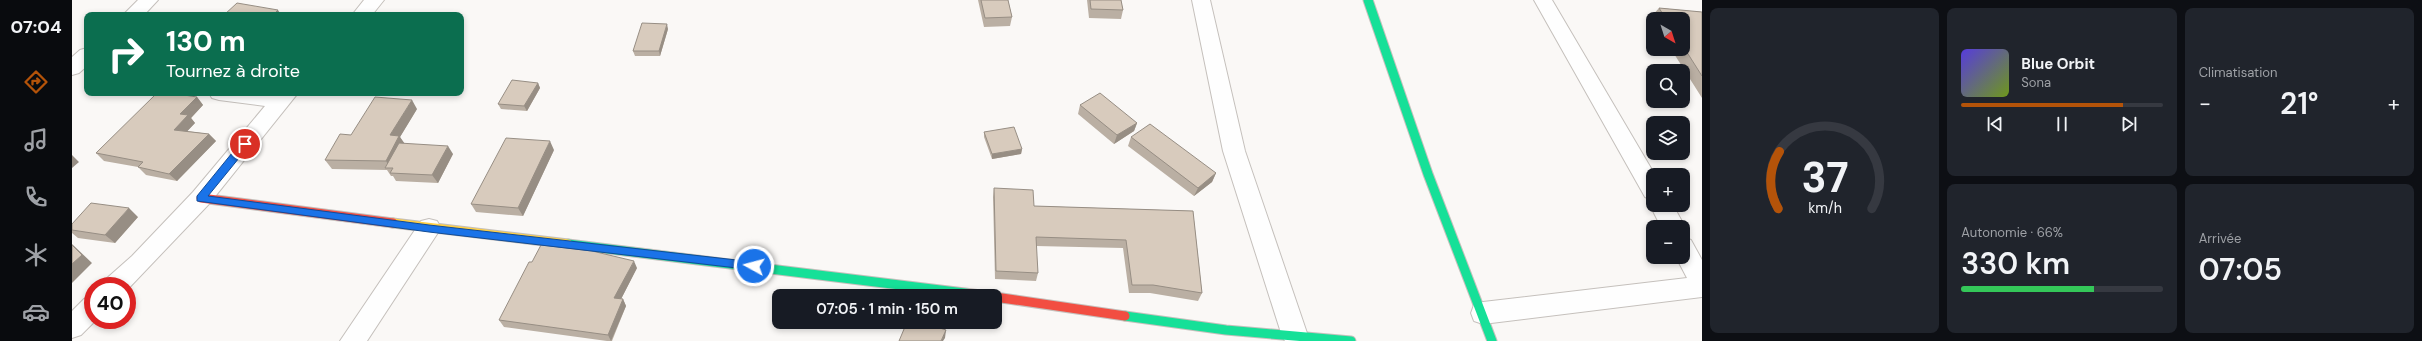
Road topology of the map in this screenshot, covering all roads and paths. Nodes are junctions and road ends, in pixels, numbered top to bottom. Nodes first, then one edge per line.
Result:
1 (149, 0) edge
2 (375, 0) edge
3 (1201, 0) edge
4 (1368, 0) edge
5 (1543, 0) edge
6 (135, 12) edge
7 (364, 12) edge
8 (84, 58) edge
9 (72, 68) edge
10 (72, 73) edge
11 (84, 75) edge
12 (268, 96) edge
13 (285, 97) edge
14 (1646, 179) edge
15 (201, 198) junction
16 (429, 228) junction
17 (1690, 262) edge
18 (125, 277) edge
19 (1702, 286) edge
20 (941, 289) edge
21 (1002, 298) edge
22 (1483, 313) junction
23 (84, 316) edge
24 (72, 327) edge
25 (1223, 336) edge
26 (1295, 336) junction
27 (353, 341) edge
28 (1351, 341) edge
29 (1492, 341) edge

1 - 6 street
2 - 7 street
3 - 26 street
4 - 22 street
5 - 14 street
8 - 9 street
10 - 11 street
12 - 13 street
13 - 15 street
15 - 16 street
15 - 18 street
16 - 20 street
16 - 27 street
17 - 19 street
19 - 22 street
21 - 25 street
22 - 29 street
23 - 24 street
25 - 26 street
26 - 28 street

